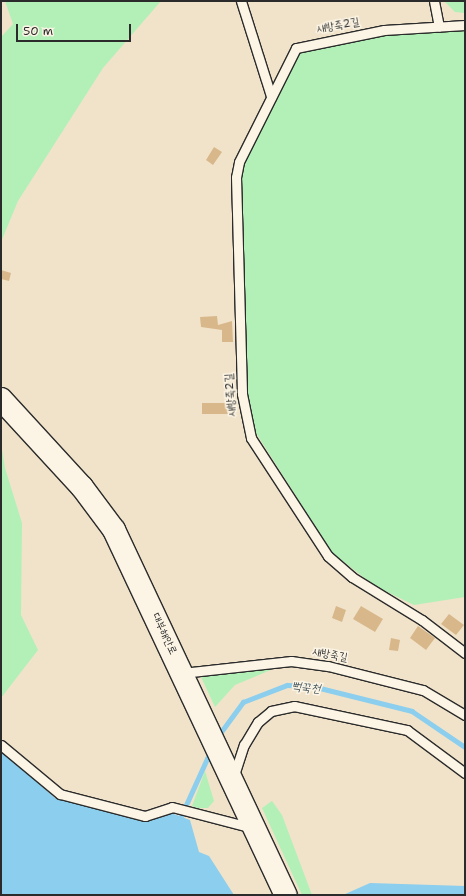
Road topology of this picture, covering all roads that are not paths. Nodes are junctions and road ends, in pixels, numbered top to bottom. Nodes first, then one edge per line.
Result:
1 (241, 1) edge
2 (434, 1) edge
3 (465, 25) edge
4 (439, 27) junction
5 (271, 96) junction
6 (1, 399) edge
7 (465, 653) edge
8 (186, 682) junction
9 (465, 715) edge
10 (1, 745) edge
11 (229, 773) junction
12 (465, 773) edge
13 (255, 828) junction
14 (286, 895) edge

1 - 5 lane
2 - 4 lane
3 - 4 lane, 새방죽2길
4 - 5 lane, 새방죽2길
5 - 7 lane, 새방죽2길
6 - 8 street, 대부해안로
8 - 9 lane, 새방죽길
8 - 11 street, 대부해안로
10 - 13 lane
11 - 12 lane
11 - 13 street, 대부해안로
13 - 14 street, 대부해안로

